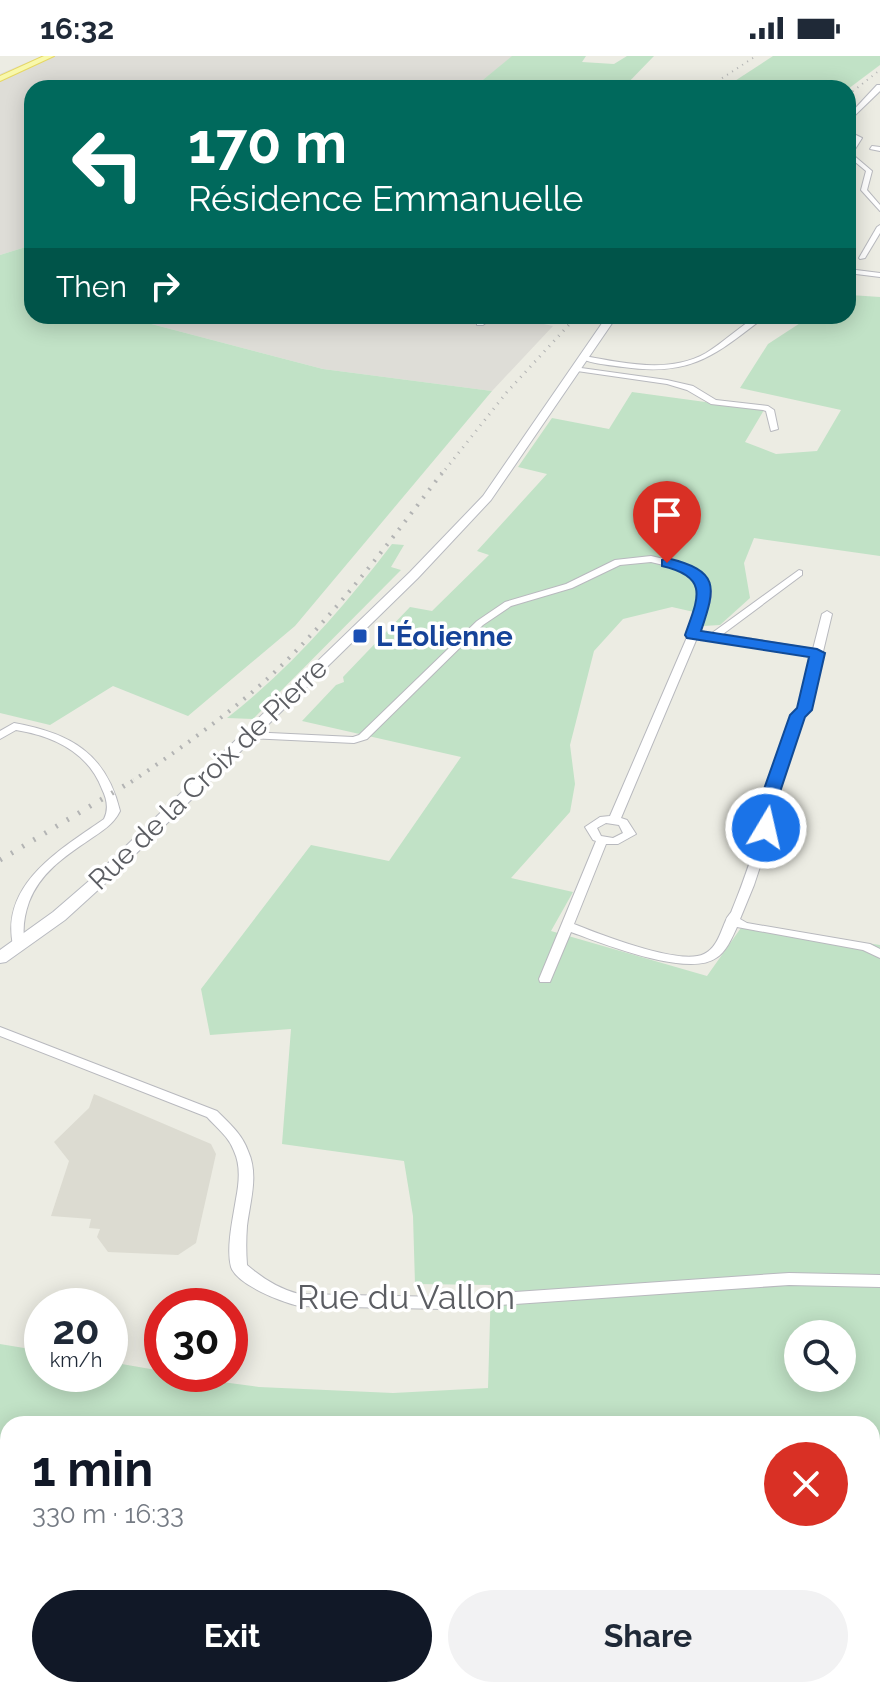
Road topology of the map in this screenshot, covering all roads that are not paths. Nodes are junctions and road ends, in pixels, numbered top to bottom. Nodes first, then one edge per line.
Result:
1 (50, 56) edge
2 (0, 79) edge
3 (878, 90) edge
4 (856, 112) edge
5 (856, 160) edge
6 (864, 166) junction
7 (880, 167) edge
8 (880, 209) edge
9 (880, 227) edge
10 (862, 258) dead end
11 (856, 272) edge
12 (880, 275) edge
13 (607, 324) edge
14 (747, 324) edge
15 (580, 364) junction
16 (774, 429) dead end
17 (799, 573) dead end
18 (827, 614) dead end
19 (693, 635) junction
20 (714, 636) junction
21 (817, 653) junction
22 (248, 735) junction
23 (0, 736) edge
24 (614, 820) junction
25 (602, 840) junction
26 (732, 920) junction
27 (567, 926) junction
28 (19, 945) junction
29 (880, 954) edge
30 (0, 958) edge
31 (545, 979) dead end
32 (0, 1031) edge
33 (880, 1281) edge

1 - 2 main road
3 - 4 main road
5 - 6 street
6 - 7 street
6 - 8 street
9 - 10 street
11 - 12 street
13 - 15 main road, Rue de la Croix de Pierre
14 - 15 street
15 - 16 street
15 - 22 main road, Rue de la Croix de Pierre
17 - 20 street
18 - 21 street
19 - 20 street
19 - 22 street
19 - 24 street
20 - 21 street
21 - 26 street
22 - 28 main road, Rue de la Croix de Pierre
23 - 28 street
24 - 25 street
24 - 25 street
25 - 27 street
26 - 27 street
26 - 29 street
27 - 31 street
28 - 30 main road, Rue de la Croix de Pierre
32 - 33 street, Rue du Vallon

